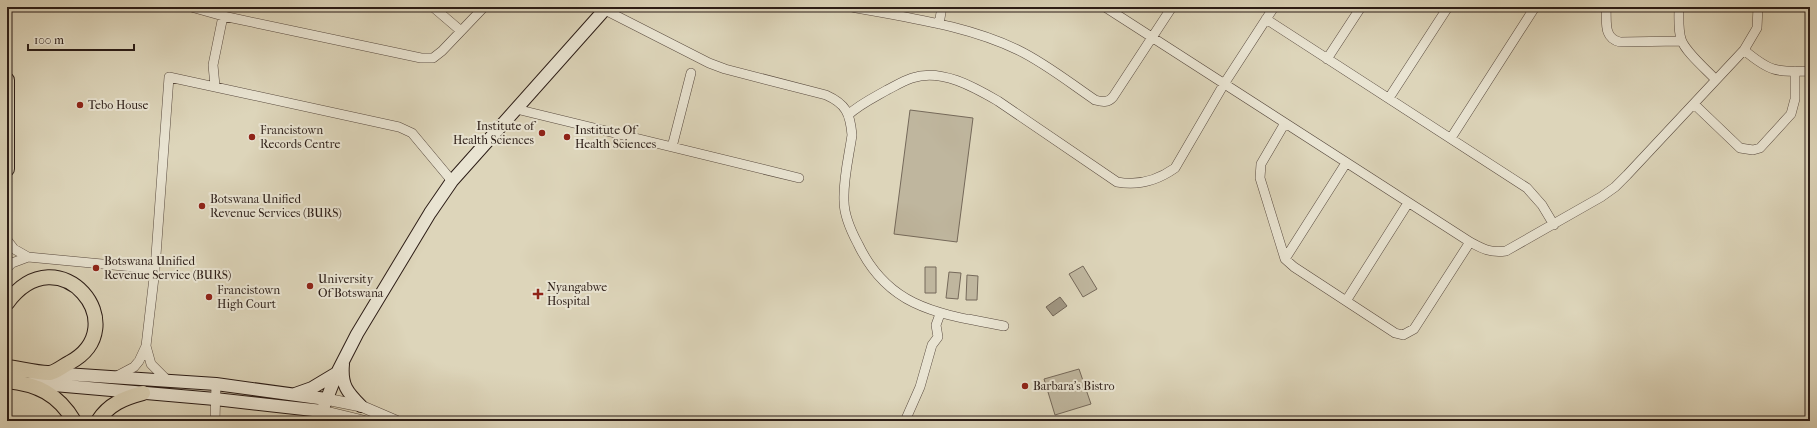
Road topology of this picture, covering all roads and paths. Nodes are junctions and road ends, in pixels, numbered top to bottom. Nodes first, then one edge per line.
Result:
1 (191, 7) edge
2 (434, 7) edge
3 (484, 7) edge
4 (852, 7) edge
5 (942, 7) edge
6 (1105, 7) edge
7 (1172, 7) edge
8 (1274, 7) edge
9 (1361, 7) edge
10 (1448, 7) edge
11 (1535, 7) edge
12 (1606, 7) edge
13 (1679, 7) edge
14 (1758, 7) edge
15 (606, 8) edge
16 (223, 16) junction
17 (1266, 20) junction
18 (939, 24) junction
19 (461, 31) junction
20 (1152, 37) junction
21 (1681, 41) junction
22 (1744, 50) junction
23 (1328, 59) junction
24 (1795, 71) junction
25 (1810, 71) edge
26 (691, 73) dead end
27 (7, 80) edge
28 (1716, 80) junction
29 (1224, 84) junction
30 (215, 86) junction
31 (1389, 98) junction
32 (1694, 104) junction
33 (516, 109) junction
34 (848, 115) junction
35 (1285, 123) junction
36 (1451, 138) junction
37 (672, 147) junction
38 (1346, 163) junction
39 (7, 169) edge
40 (799, 178) dead end
41 (452, 181) junction
42 (1408, 203) junction
43 (1554, 225) junction
44 (7, 240) edge
45 (1470, 242) junction
46 (28, 257) junction
47 (1285, 259) junction
48 (7, 268) edge
49 (154, 269) junction
50 (1346, 301) junction
51 (7, 303) edge
52 (940, 314) junction
53 (968, 319) dead end
54 (146, 346) junction
55 (343, 361) junction
56 (7, 367) edge
57 (50, 373) junction
58 (337, 374) junction
59 (116, 377) junction
60 (166, 379) junction
61 (7, 381) edge
62 (27, 383) junction
63 (216, 384) junction
64 (143, 393) junction
65 (292, 396) junction
66 (215, 399) junction
67 (324, 405) junction
68 (361, 406) junction
69 (74, 421) edge
70 (98, 421) edge
71 (215, 421) edge
72 (363, 421) edge
73 (396, 421) edge
74 (905, 421) edge

1 - 16 street
2 - 19 street
3 - 19 street
4 - 18 street
5 - 18 street
6 - 20 street
7 - 20 street
8 - 17 street
9 - 23 street
10 - 31 street
11 - 36 street
12 - 21 street
13 - 21 street
14 - 22 street
15 - 33 main road
15 - 34 street
16 - 19 street
16 - 30 street
17 - 23 street
17 - 29 street
18 - 20 street
20 - 29 street
21 - 28 street
22 - 24 street
22 - 28 street
23 - 31 street
24 - 25 street
24 - 32 street
26 - 37 street
27 - 39 highway
28 - 32 street
29 - 34 street
29 - 35 street
30 - 41 street
30 - 49 street
31 - 36 street
32 - 43 street
33 - 37 street
33 - 41 main road
34 - 52 street
35 - 38 street
35 - 47 street
36 - 43 street
37 - 40 street
38 - 42 street
38 - 47 street
41 - 55 main road
42 - 45 street
42 - 50 street
43 - 45 street
44 - 46 street
45 - 50 street
46 - 48 street
46 - 49 street
47 - 50 street
49 - 54 street
51 - 57 highway
52 - 53 street
52 - 74 street
54 - 59 street
54 - 60 street
55 - 58 main road
55 - 68 main road
56 - 57 highway
57 - 59 main road
58 - 65 main road
58 - 67 main road
59 - 60 main road
60 - 63 main road
61 - 62 highway
62 - 64 main road
62 - 69 highway
63 - 65 main road
63 - 66 street
64 - 66 main road
64 - 70 highway
65 - 67 main road
66 - 67 main road
66 - 71 street
67 - 68 street
67 - 72 street
68 - 73 street

